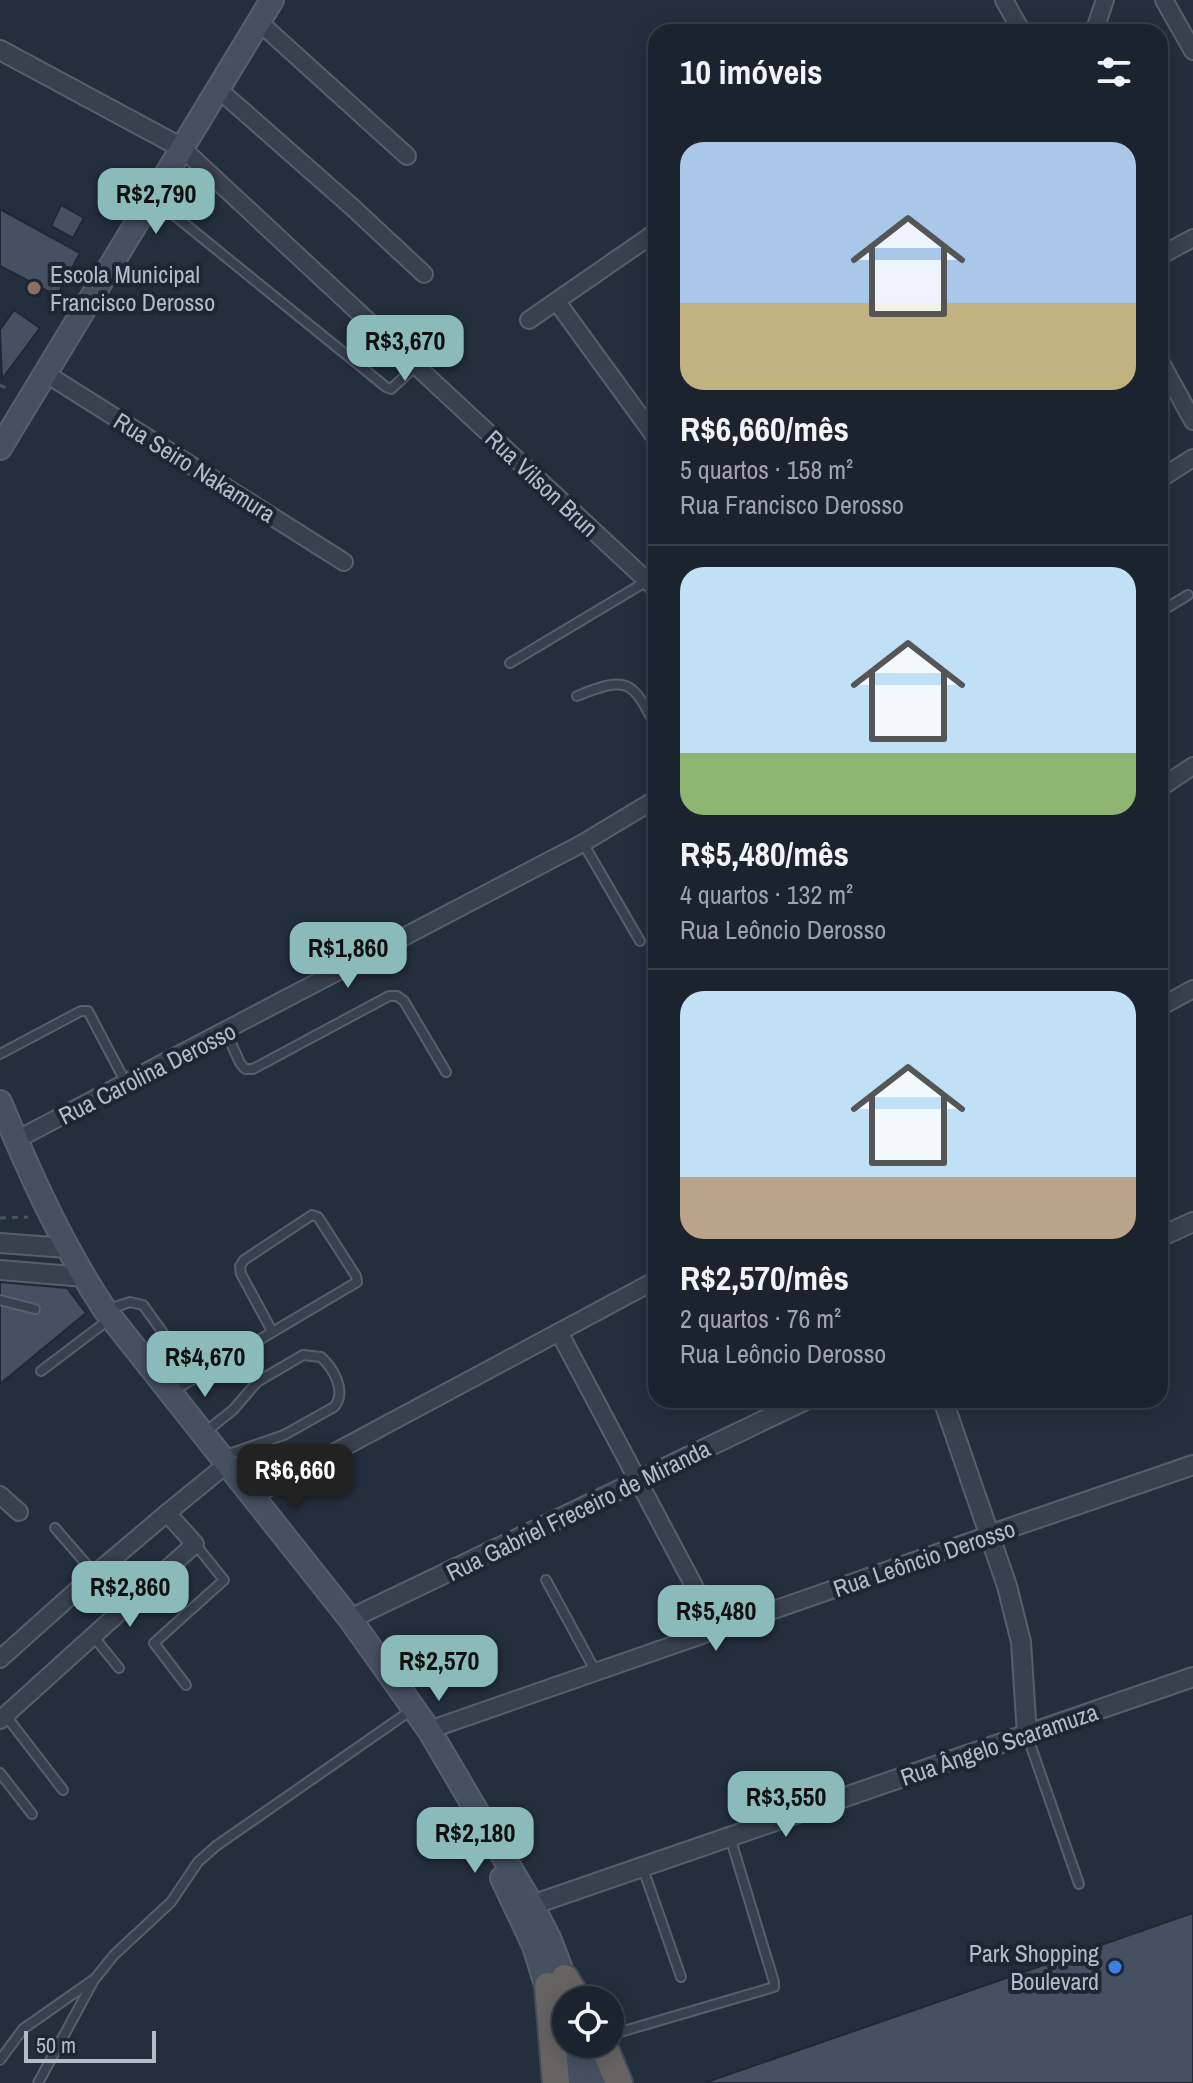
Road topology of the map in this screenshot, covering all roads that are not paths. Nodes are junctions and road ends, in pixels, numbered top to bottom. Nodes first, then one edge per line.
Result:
1 (272, 0) edge
2 (1004, 0) edge
3 (1105, 0) edge
4 (1164, 0) edge
5 (259, 22) junction
6 (1018, 24) edge
7 (1097, 24) edge
8 (0, 50) edge
9 (1193, 51) edge
10 (218, 89) junction
11 (182, 148) junction
12 (407, 156) dead end
13 (152, 197) junction
14 (648, 238) edge
15 (1193, 238) edge
16 (1168, 252) edge
17 (424, 274) dead end
18 (557, 302) junction
19 (529, 320) dead end
20 (416, 366) junction
21 (45, 373) junction
22 (1168, 376) edge
23 (1193, 421) edge
24 (648, 427) edge
25 (4, 434) edge
26 (1193, 458) edge
27 (1168, 474) edge
28 (344, 562) dead end
29 (648, 581) edge
30 (648, 587) edge
31 (1188, 595) dead end
32 (1168, 607) edge
33 (510, 663) dead end
34 (577, 696) dead end
35 (648, 711) edge
36 (1193, 766) edge
37 (1168, 783) edge
38 (648, 804) edge
39 (583, 843) junction
40 (640, 941) dead end
41 (1193, 989) edge
42 (1168, 1003) edge
43 (226, 1032) junction
44 (0, 1054) edge
45 (446, 1072) dead end
46 (126, 1084) junction
47 (0, 1102) edge
48 (16, 1140) junction
49 (1193, 1222) edge
50 (1168, 1233) edge
51 (0, 1243) edge
52 (66, 1248) junction
53 (0, 1270) edge
54 (84, 1277) junction
55 (648, 1284) edge
56 (0, 1300) edge
57 (35, 1309) dead end
58 (108, 1314) junction
59 (272, 1331) junction
60 (559, 1332) junction
61 (41, 1371) dead end
62 (194, 1376) junction
63 (171, 1393) junction
64 (790, 1408) edge
65 (946, 1408) edge
66 (203, 1434) junction
67 (224, 1460) junction
68 (1193, 1465) edge
69 (639, 1481) junction
70 (0, 1495) edge
71 (253, 1496) junction
72 (19, 1512) dead end
73 (167, 1513) junction
74 (55, 1528) dead end
75 (989, 1535) junction
76 (195, 1544) junction
77 (95, 1574) junction
78 (546, 1580) dead end
79 (350, 1619) junction
80 (718, 1631) junction
81 (93, 1636) junction
82 (0, 1659) edge
83 (119, 1668) dead end
84 (596, 1672) junction
85 (1193, 1677) edge
86 (186, 1685) dead end
87 (414, 1708) junction
88 (3, 1717) edge
89 (429, 1730) junction
90 (1027, 1735) junction
91 (0, 1773) edge
92 (63, 1790) dead end
93 (32, 1814) dead end
94 (479, 1818) junction
95 (729, 1836) junction
96 (642, 1866) junction
97 (1079, 1884) dead end
98 (532, 1905) junction
99 (681, 1977) dead end
100 (94, 1980) junction
101 (562, 1986) edge
102 (564, 1986) edge
103 (624, 2031) edge
104 (559, 2058) edge
105 (573, 2058) edge
106 (590, 2058) edge
107 (609, 2058) edge
108 (0, 2060) edge
109 (38, 2083) edge
110 (556, 2083) edge
111 (576, 2083) edge
112 (598, 2083) edge
113 (619, 2083) edge

1 - 5 main road
2 - 6 street
3 - 7 street
4 - 9 street
5 - 10 main road
5 - 12 street
8 - 11 street
10 - 11 main road
10 - 17 street
11 - 13 main road
11 - 20 street, Rua Vilson Brun
13 - 20 lane
13 - 21 main road
14 - 18 street
15 - 16 street
18 - 19 street
18 - 24 street
20 - 29 street, Rua Vilson Brun
21 - 25 main road
21 - 28 street, Rua Seiro Nakamura
22 - 23 street
26 - 27 street
30 - 33 lane
31 - 32 lane
34 - 35 lane
36 - 37 street
38 - 39 street, Rua Carolina Derosso
39 - 40 lane
39 - 43 street, Rua Carolina Derosso
41 - 42 street
43 - 45 lane
43 - 46 street, Rua Carolina Derosso
44 - 46 lane
46 - 48 street, Rua Carolina Derosso
47 - 48 main road
48 - 52 main road
49 - 50 street
51 - 52 street
52 - 54 main road
53 - 54 street
54 - 58 main road
55 - 60 street
56 - 57 lane
58 - 61 lane
58 - 62 lane
58 - 63 main road
59 - 59 lane
59 - 62 lane
60 - 69 street
60 - 71 street
62 - 63 lane
63 - 66 main road
64 - 69 street, Rua Gabriel Freceiro de Miranda
65 - 75 street
66 - 67 main road
66 - 67 lane
67 - 71 main road
67 - 73 street
68 - 75 street, Rua Leôncio Derosso
69 - 79 street, Rua Gabriel Freceiro de Miranda
69 - 80 street
70 - 72 street
71 - 79 main road
73 - 76 street
73 - 77 street
74 - 77 lane
75 - 80 street, Rua Leôncio Derosso
75 - 90 street
76 - 81 street
76 - 86 lane
77 - 82 street
78 - 84 lane
79 - 87 main road
80 - 84 street, Rua Leôncio Derosso
81 - 83 lane
81 - 88 street
84 - 89 street, Rua Leôncio Derosso
85 - 90 street, Rua Ângelo Scaramuza
87 - 89 main road
87 - 100 lane
88 - 92 lane
89 - 94 main road
90 - 95 street, Rua Ângelo Scaramuza
90 - 97 lane
91 - 93 lane
94 - 98 main road
94 - 101 main road
95 - 96 street, Rua Ângelo Scaramuza
95 - 103 lane
96 - 98 street, Rua Ângelo Scaramuza
96 - 99 lane
98 - 102 main road
100 - 108 lane
100 - 109 lane
104 - 110 highway
105 - 111 main road
106 - 112 main road
107 - 113 highway

